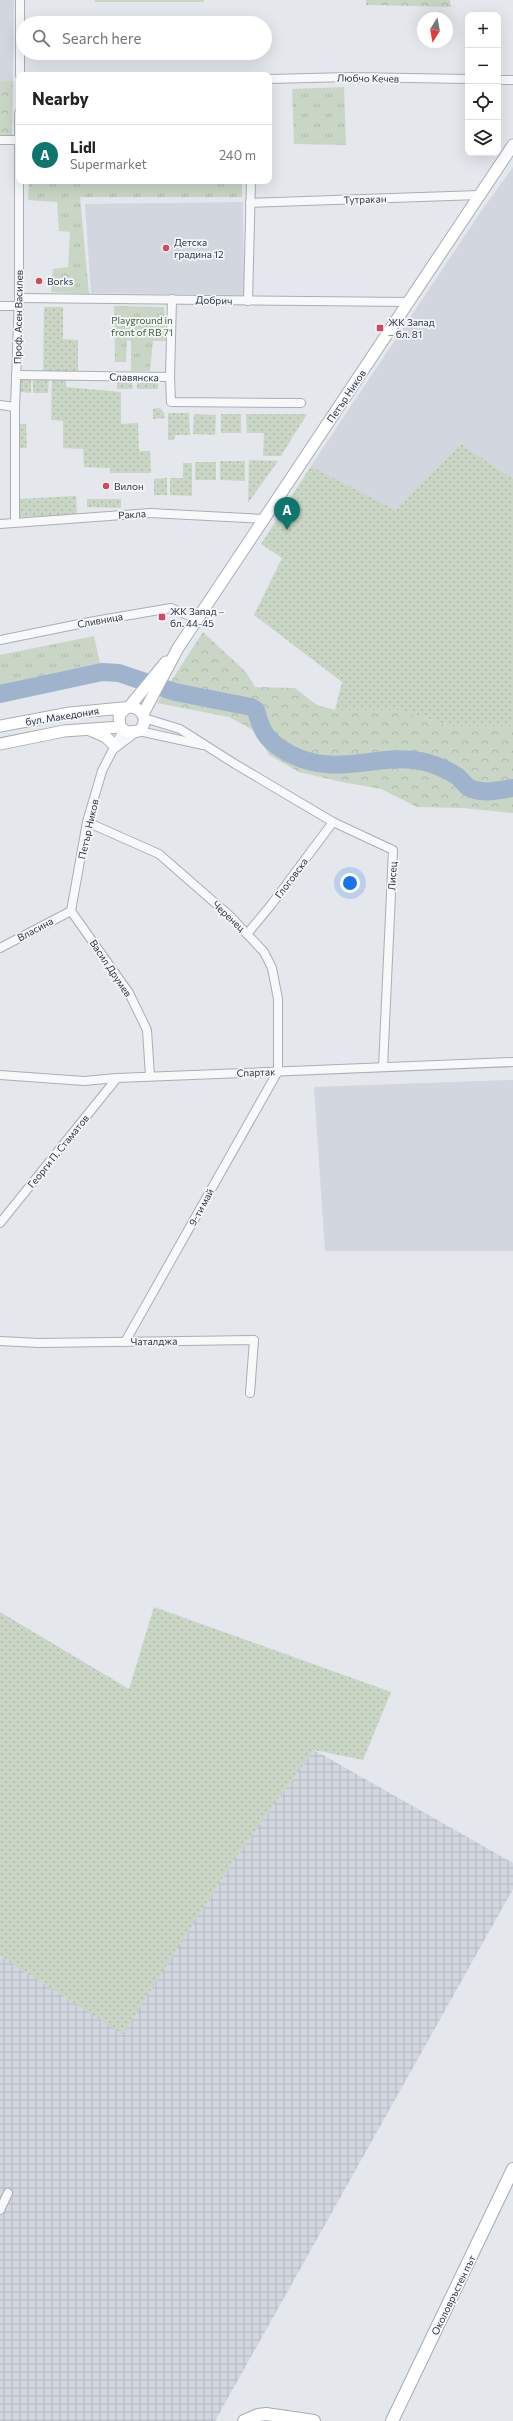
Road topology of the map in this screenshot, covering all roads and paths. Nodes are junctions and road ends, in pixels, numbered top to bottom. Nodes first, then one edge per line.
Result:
1 (20, 0) edge
2 (20, 16) edge
3 (20, 60) edge
4 (20, 72) edge
5 (272, 79) edge
6 (465, 79) edge
7 (501, 80) edge
8 (513, 80) edge
9 (0, 140) edge
10 (16, 140) edge
11 (513, 145) edge
12 (18, 184) edge
13 (250, 184) edge
14 (479, 196) junction
15 (250, 203) junction
16 (172, 299) junction
17 (248, 301) junction
18 (19, 302) junction
19 (409, 302) junction
20 (0, 306) edge
21 (16, 375) junction
22 (170, 377) junction
23 (301, 403) dead end
24 (0, 405) edge
25 (15, 406) junction
26 (264, 519) junction
27 (15, 522) junction
28 (0, 524) edge
29 (197, 619) junction
30 (0, 640) edge
31 (159, 676) junction
32 (127, 708) junction
33 (144, 716) junction
34 (0, 726) edge
35 (88, 729) junction
36 (122, 729) junction
37 (137, 732) junction
38 (0, 744) edge
39 (206, 746) junction
40 (114, 748) junction
41 (87, 822) junction
42 (333, 822) junction
43 (71, 911) junction
44 (247, 934) junction
45 (0, 948) edge
46 (513, 1062) edge
47 (383, 1067) junction
48 (278, 1071) junction
49 (0, 1075) edge
50 (150, 1076) junction
51 (117, 1078) junction
52 (0, 1223) edge
53 (0, 1341) edge
54 (125, 1342) junction
55 (250, 1393) dead end
56 (513, 2169) edge
57 (8, 2193) dead end
58 (0, 2210) edge
59 (398, 2408) junction
60 (244, 2421) edge
61 (314, 2421) edge
62 (383, 2421) edge
63 (392, 2421) edge

1 - 2 street
3 - 4 street
5 - 6 street, Любчо Кечев
7 - 8 street
9 - 10 street
11 - 14 street, Петър Ников
12 - 18 street, Проф. Асен Василев
13 - 15 street
14 - 15 street, Тутракан
14 - 19 street, Петър Ников
15 - 17 street
16 - 17 street, Добрич
16 - 18 street, Добрич
16 - 22 street
17 - 19 street, Добрич
18 - 20 street, Добрич
18 - 21 street, Проф. Асен Василев
19 - 26 street, Петър Ников
21 - 22 street, Славянска
21 - 25 street, Проф. Асен Василев
22 - 23 street, Славянска
24 - 25 street
25 - 27 street, Проф. Асен Василев
26 - 27 street, Ракла
26 - 29 street, Петър Ников
27 - 28 street, Ракла
29 - 30 street, Сливница
29 - 31 street, Петър Ников
31 - 32 street
31 - 33 street
32 - 33 street
32 - 34 street, бул. Македония
32 - 36 street
33 - 37 street
33 - 39 street, Лисец
35 - 36 street, бул. Македония
35 - 38 street, бул. Македония
35 - 40 street
36 - 37 street
36 - 40 street, Петър Ников
37 - 39 street, Лисец
37 - 40 street, Петър Ников
39 - 42 street, Лисец
40 - 41 street, Петър Ников
41 - 43 street, Петър Ников
41 - 44 street, Черенец
42 - 44 street, Глоговска
42 - 47 street, Лисец
43 - 45 street, Власина
43 - 50 street, Васил Друмев
44 - 48 street, Черенец
46 - 47 street, Спартак
47 - 48 street, Спартак
48 - 50 street, Спартак
48 - 54 street, 9-ти май
49 - 51 street, Спартак
50 - 51 street, Спартак
51 - 52 street, Георги П. Стаматов
53 - 54 street, Чаталджа
54 - 55 street, Чаталджа
56 - 59 main road, Околовръстен път
57 - 58 street
59 - 62 main road
59 - 63 main road, Околовръстен път
60 - 61 main road

